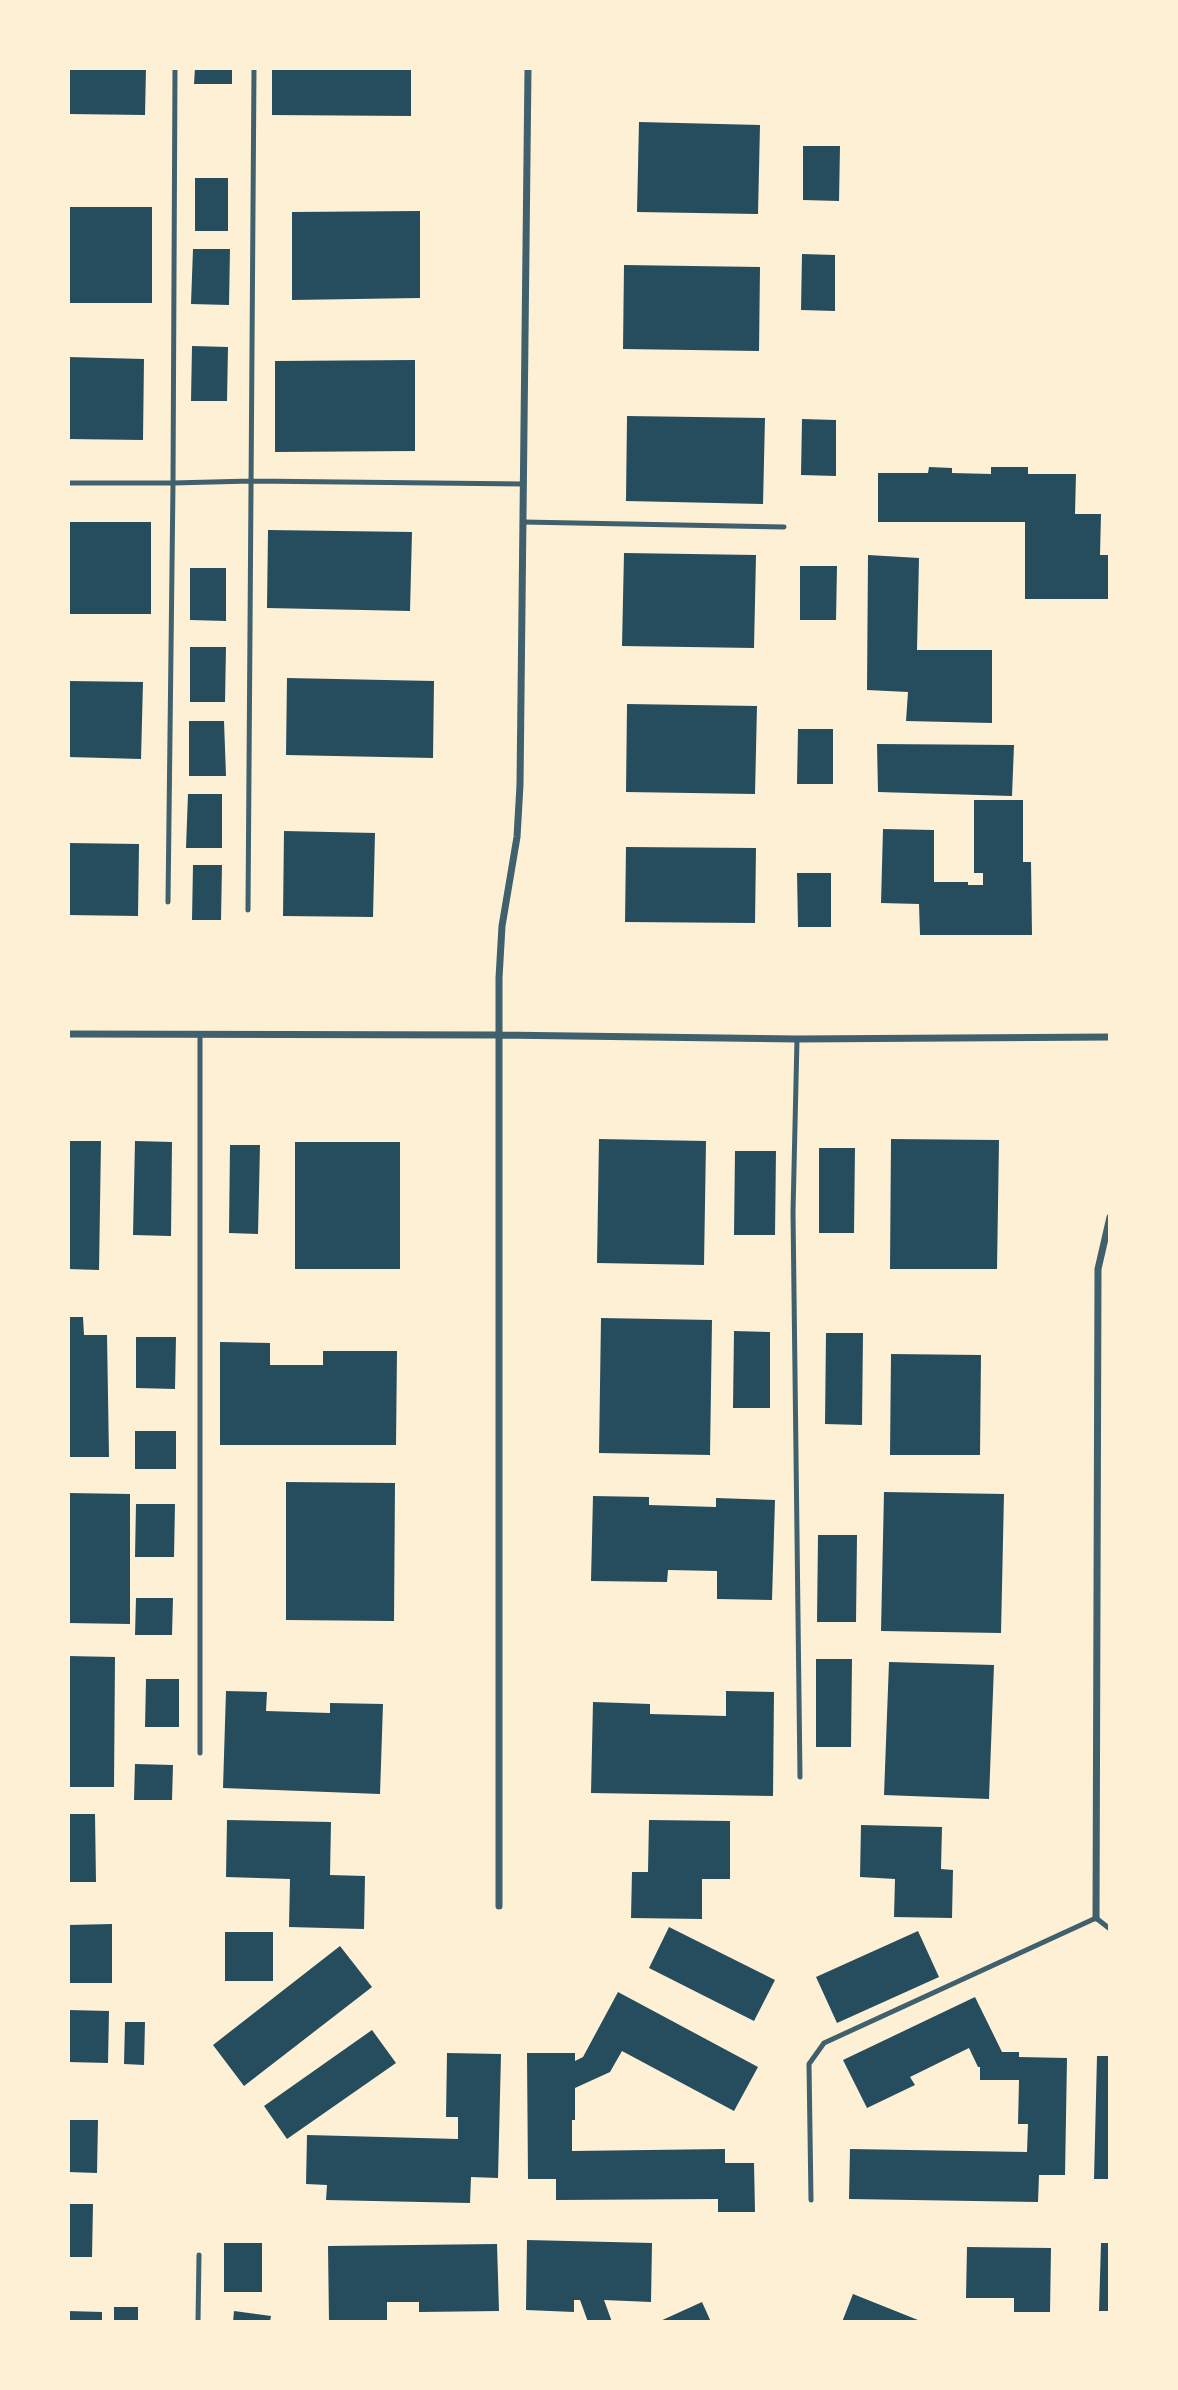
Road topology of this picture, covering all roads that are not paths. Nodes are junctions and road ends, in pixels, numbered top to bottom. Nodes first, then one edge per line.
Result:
1 (175, 68) edge
2 (254, 68) edge
3 (528, 68) edge
4 (251, 481) junction
5 (68, 483) edge
6 (173, 483) junction
7 (524, 484) junction
8 (523, 522) junction
9 (783, 527) dead end
10 (168, 902) dead end
11 (248, 910) dead end
12 (68, 1034) edge
13 (200, 1035) junction
14 (499, 1035) junction
15 (1110, 1037) edge
16 (797, 1039) junction
17 (1110, 1217) edge
18 (200, 1753) dead end
19 (800, 1777) dead end
20 (499, 1906) dead end
21 (1096, 1918) junction
22 (1110, 1929) edge
23 (811, 2200) dead end
24 (199, 2255) dead end
25 (198, 2322) edge

1 - 6 lane
2 - 4 lane
3 - 7 street
4 - 6 lane
4 - 7 lane
4 - 11 lane
5 - 6 lane
6 - 10 lane
7 - 8 street
8 - 9 lane
8 - 14 street
12 - 13 street
13 - 14 street
13 - 18 lane
14 - 16 street
14 - 20 street
15 - 16 street
16 - 19 lane
17 - 21 street
21 - 22 lane
21 - 23 lane
24 - 25 lane

